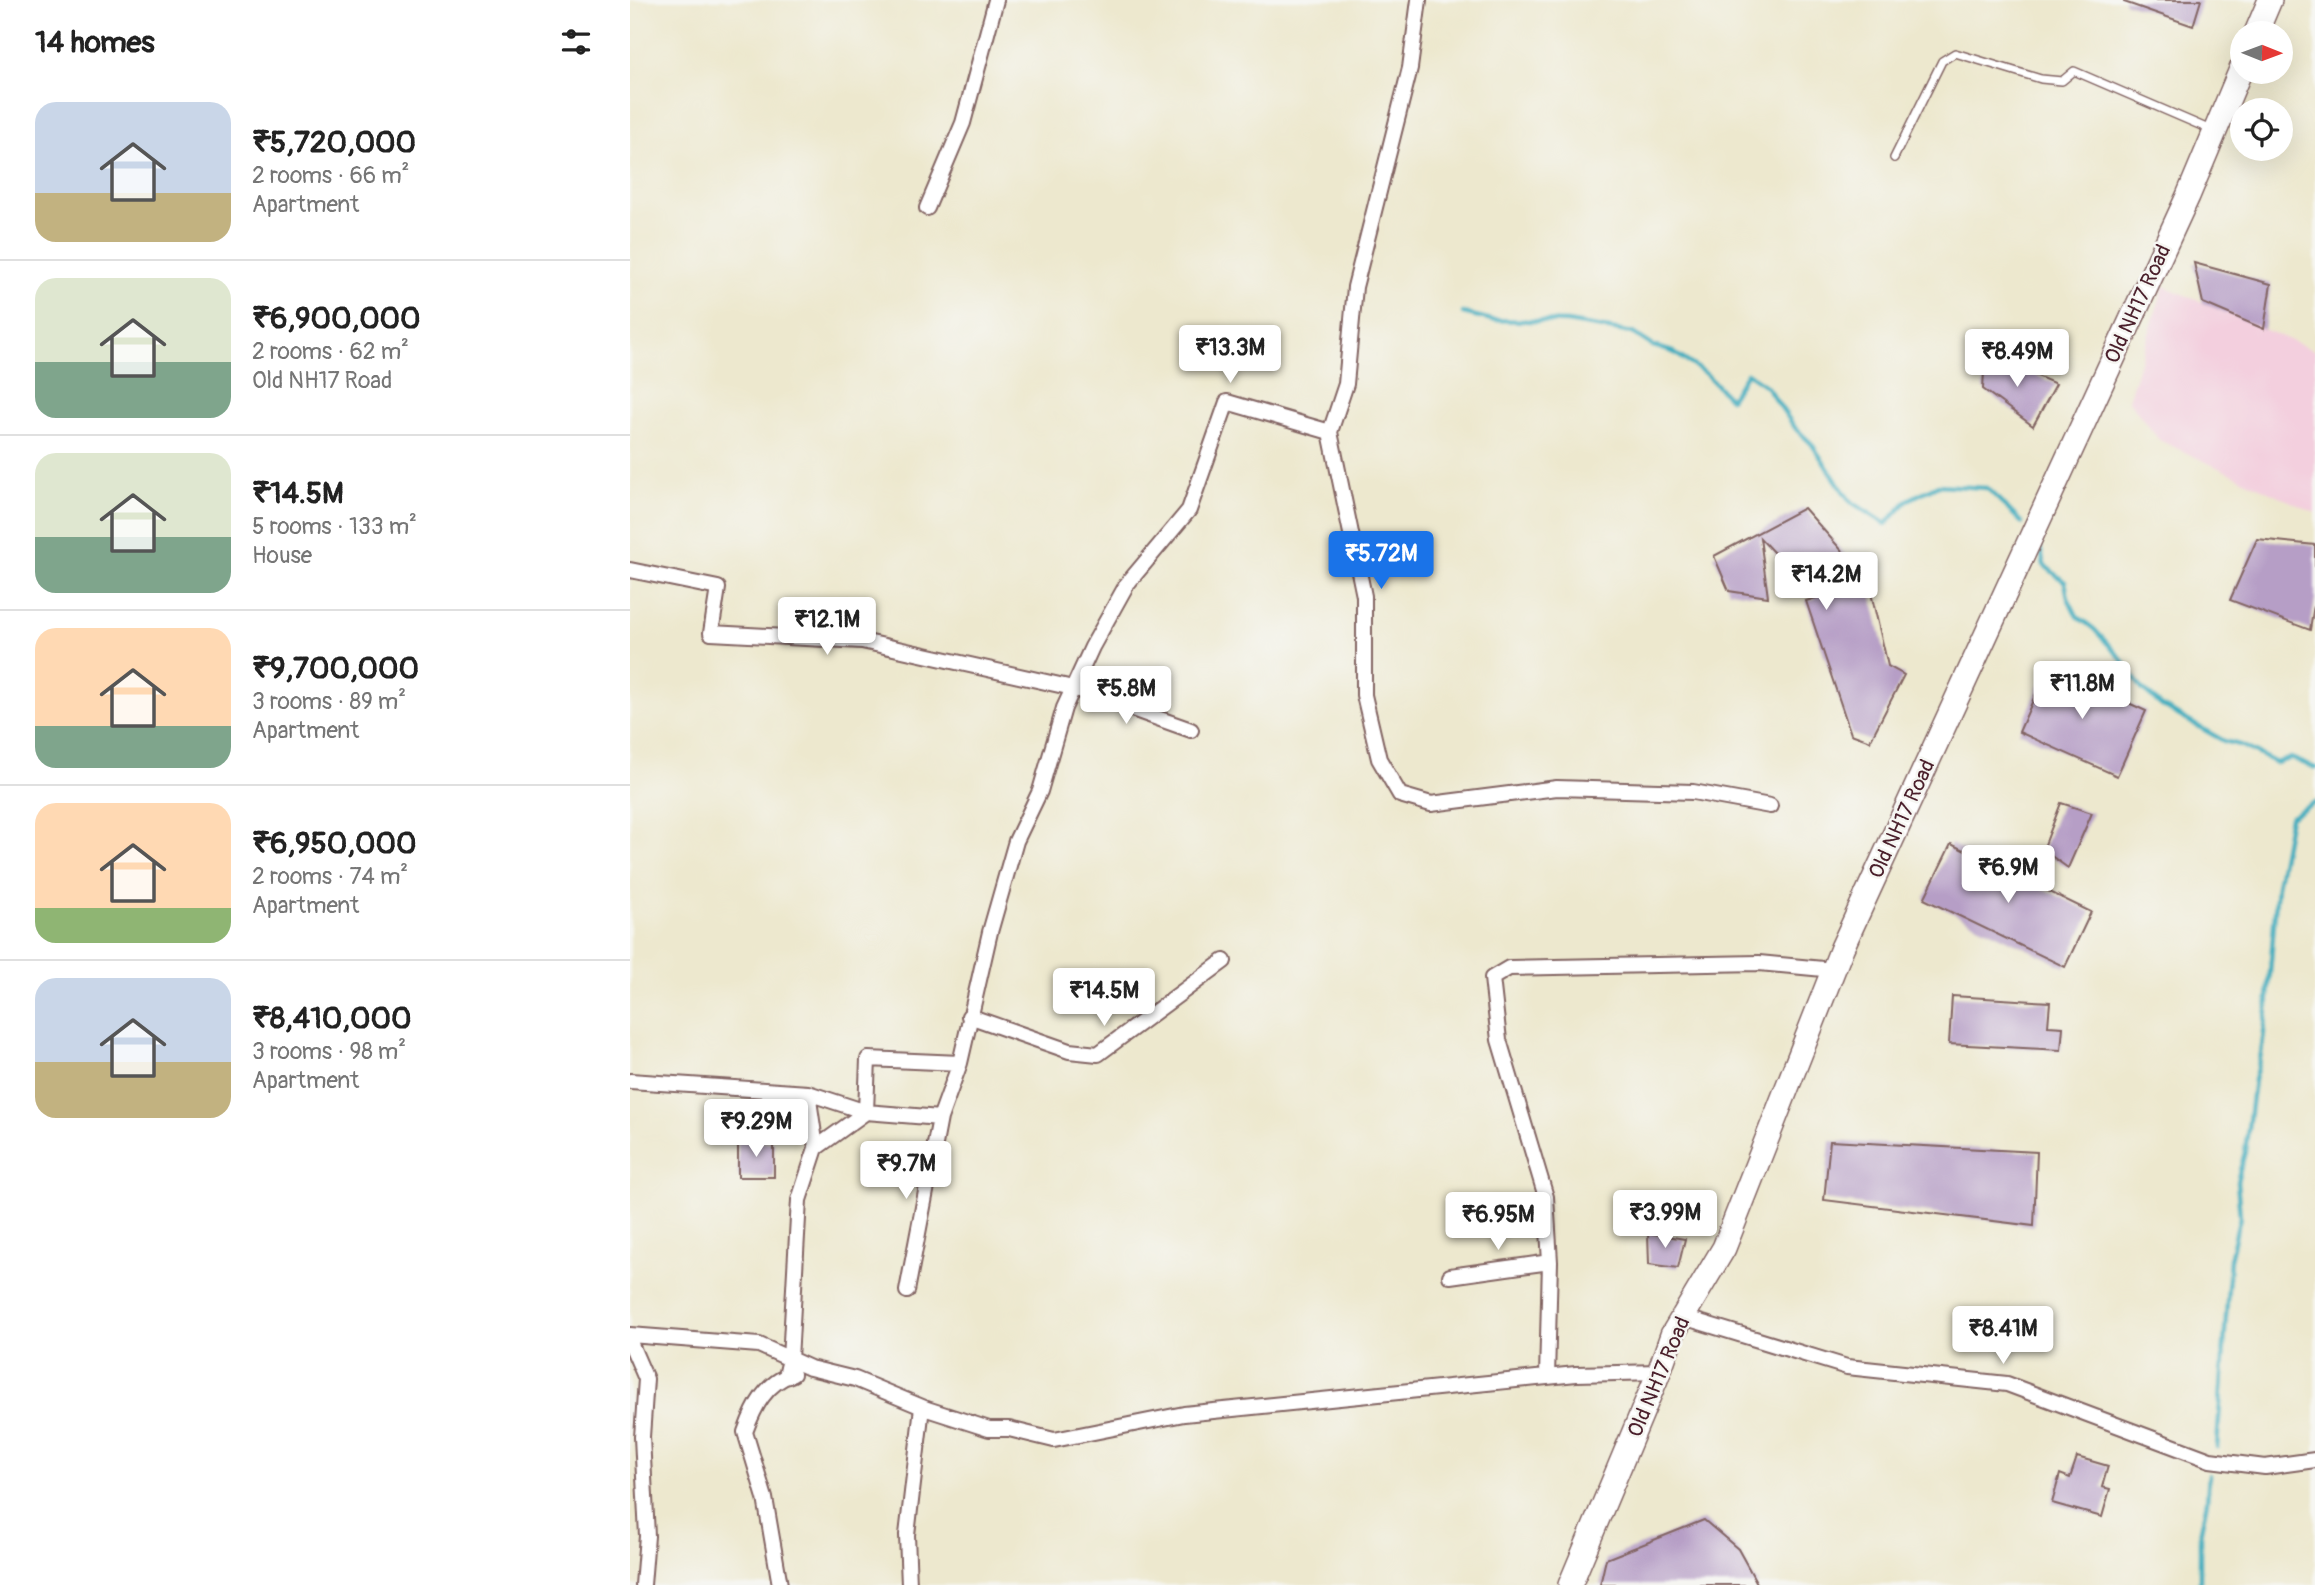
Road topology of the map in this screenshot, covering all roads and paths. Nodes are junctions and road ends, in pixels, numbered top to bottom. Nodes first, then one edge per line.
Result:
1 (996, 0) edge
2 (1419, 0) edge
3 (2269, 0) edge
4 (2261, 21) edge
5 (2235, 84) edge
6 (2215, 131) junction
7 (1895, 158) dead end
8 (927, 208) dead end
9 (1330, 432) junction
10 (630, 570) edge
11 (1073, 688) junction
12 (1191, 730) dead end
13 (1770, 806) dead end
14 (1224, 961) dead end
15 (1834, 970) junction
16 (969, 1016) junction
17 (960, 1063) junction
18 (630, 1082) edge
19 (808, 1093) junction
20 (866, 1112) junction
21 (940, 1118) junction
22 (816, 1149) junction
23 (1550, 1262) junction
24 (1450, 1276) dead end
25 (907, 1291) dead end
26 (1683, 1317) junction
27 (630, 1335) edge
28 (630, 1342) edge
29 (790, 1359) junction
30 (810, 1368) junction
31 (1659, 1372) junction
32 (786, 1376) junction
33 (1547, 1377) junction
34 (922, 1407) junction
35 (2315, 1460) edge
36 (1574, 1582) edge
37 (643, 1585) edge
38 (780, 1585) edge
39 (909, 1585) edge

1 - 8 street
2 - 9 street
3 - 4 main road
5 - 6 main road, Old NH17 Road
6 - 7 lane
6 - 15 main road, Old NH17 Road
9 - 11 street
9 - 13 street
10 - 11 street
11 - 12 street
11 - 16 street
14 - 16 street
15 - 23 street
15 - 26 main road, Old NH17 Road
16 - 17 street
17 - 20 street
17 - 21 street
18 - 19 street
19 - 20 street
19 - 22 street
20 - 21 street
20 - 22 street
21 - 25 street
22 - 29 street
23 - 24 street
23 - 33 street
26 - 31 main road, Old NH17 Road
26 - 35 street
27 - 29 street
28 - 37 street
29 - 30 street
29 - 32 street
30 - 32 street
30 - 34 street
31 - 33 street
31 - 36 main road, Old NH17 Road
32 - 38 street
33 - 34 street
34 - 39 street

